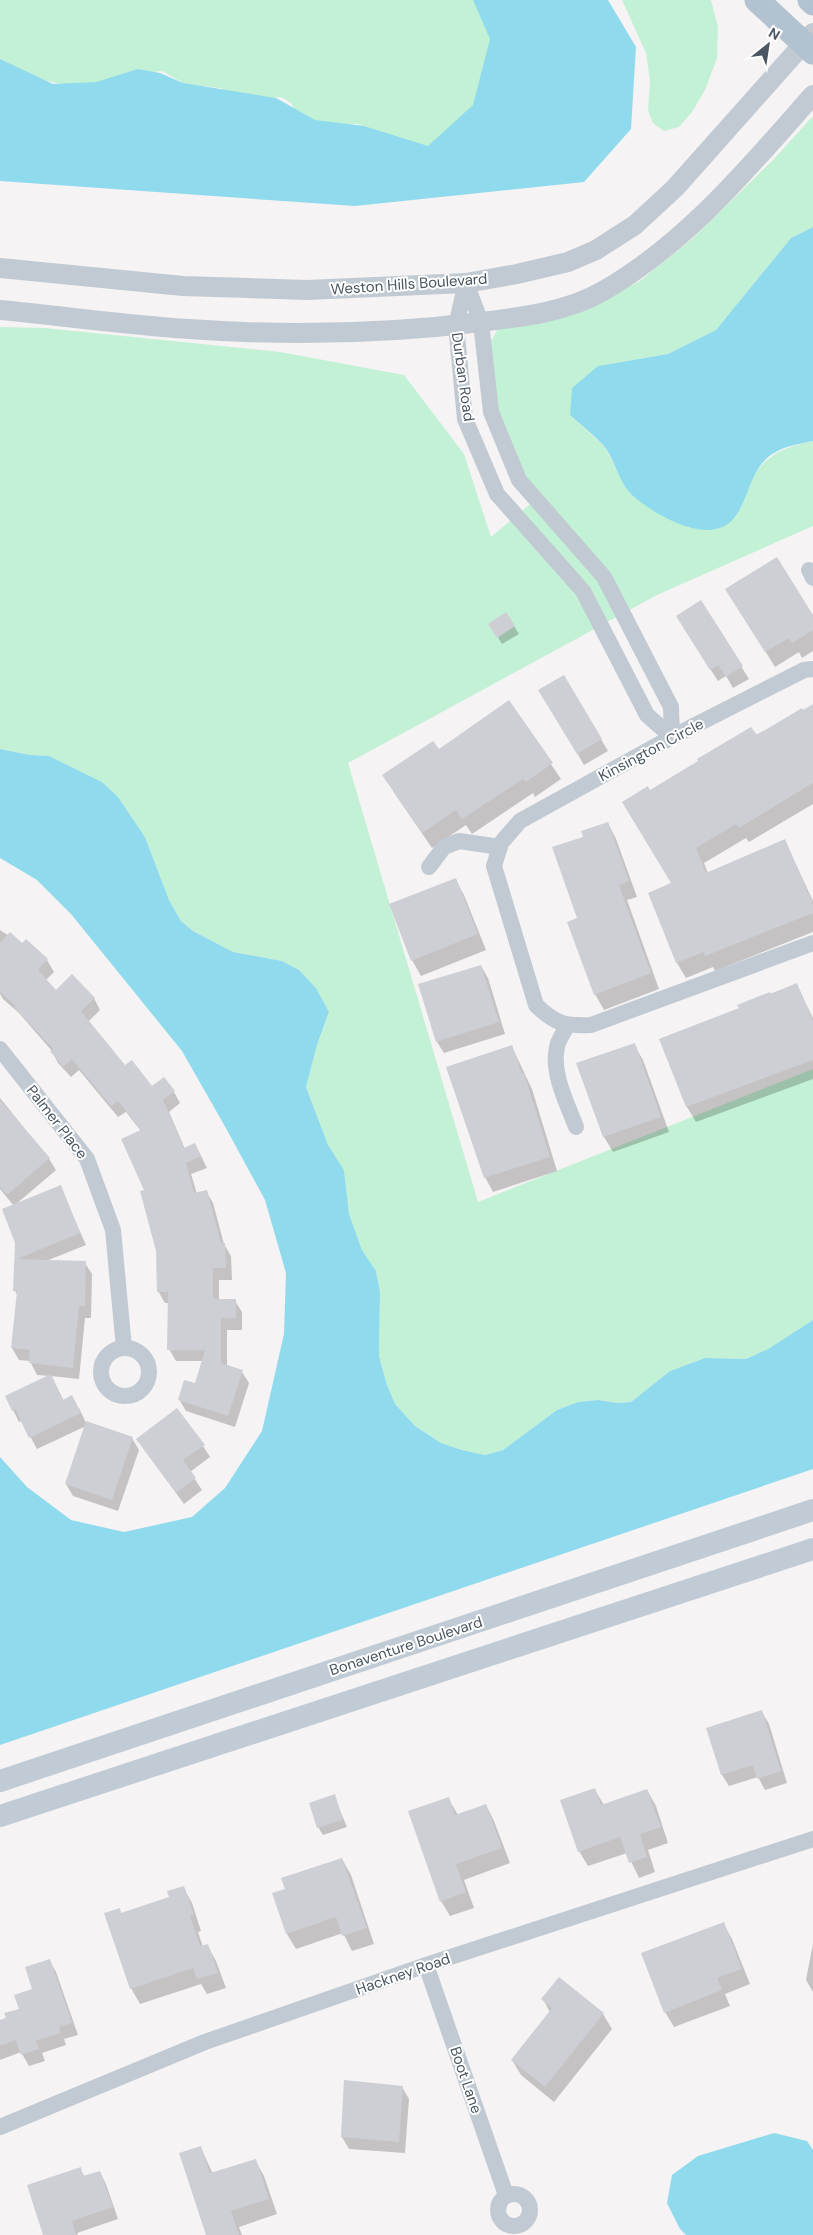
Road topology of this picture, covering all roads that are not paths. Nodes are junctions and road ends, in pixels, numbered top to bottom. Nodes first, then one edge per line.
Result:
1 (757, 0) edge
2 (810, 0) edge
3 (813, 3) edge
4 (810, 43) edge
5 (813, 95) edge
6 (0, 268) edge
7 (466, 283) junction
8 (0, 310) edge
9 (481, 322) junction
10 (456, 326) junction
11 (813, 670) edge
12 (654, 674) junction
13 (632, 686) junction
14 (672, 737) junction
15 (500, 847) junction
16 (429, 868) dead end
17 (813, 943) edge
18 (568, 1026) junction
19 (0, 1049) edge
20 (576, 1127) dead end
21 (124, 1348) dead end
22 (813, 1510) edge
23 (813, 1549) edge
24 (0, 1781) edge
25 (0, 1816) edge
26 (813, 1839) edge
27 (426, 1965) junction
28 (0, 2127) edge
29 (506, 2195) dead end

1 - 4 main road
2 - 3 main road
4 - 7 street, Weston Hills Boulevard
5 - 9 street
6 - 7 street, Weston Hills Boulevard
7 - 9 street, Durban Road
7 - 10 street, Durban Road
8 - 10 street
9 - 10 street
9 - 12 street, Durban Road
10 - 13 street, Durban Road
11 - 14 street, Kinsington Circle
12 - 13 street
12 - 14 street, Durban Road
13 - 14 street, Durban Road
14 - 15 street, Kinsington Circle
15 - 16 street
15 - 18 street, Kinsington Circle
17 - 18 street
18 - 20 street
19 - 21 street, Palmer Place
22 - 24 main road, Bonaventure Boulevard
23 - 25 main road
26 - 27 street, Hackney Road
27 - 28 street, Hackney Road
27 - 29 street, Boot Lane

